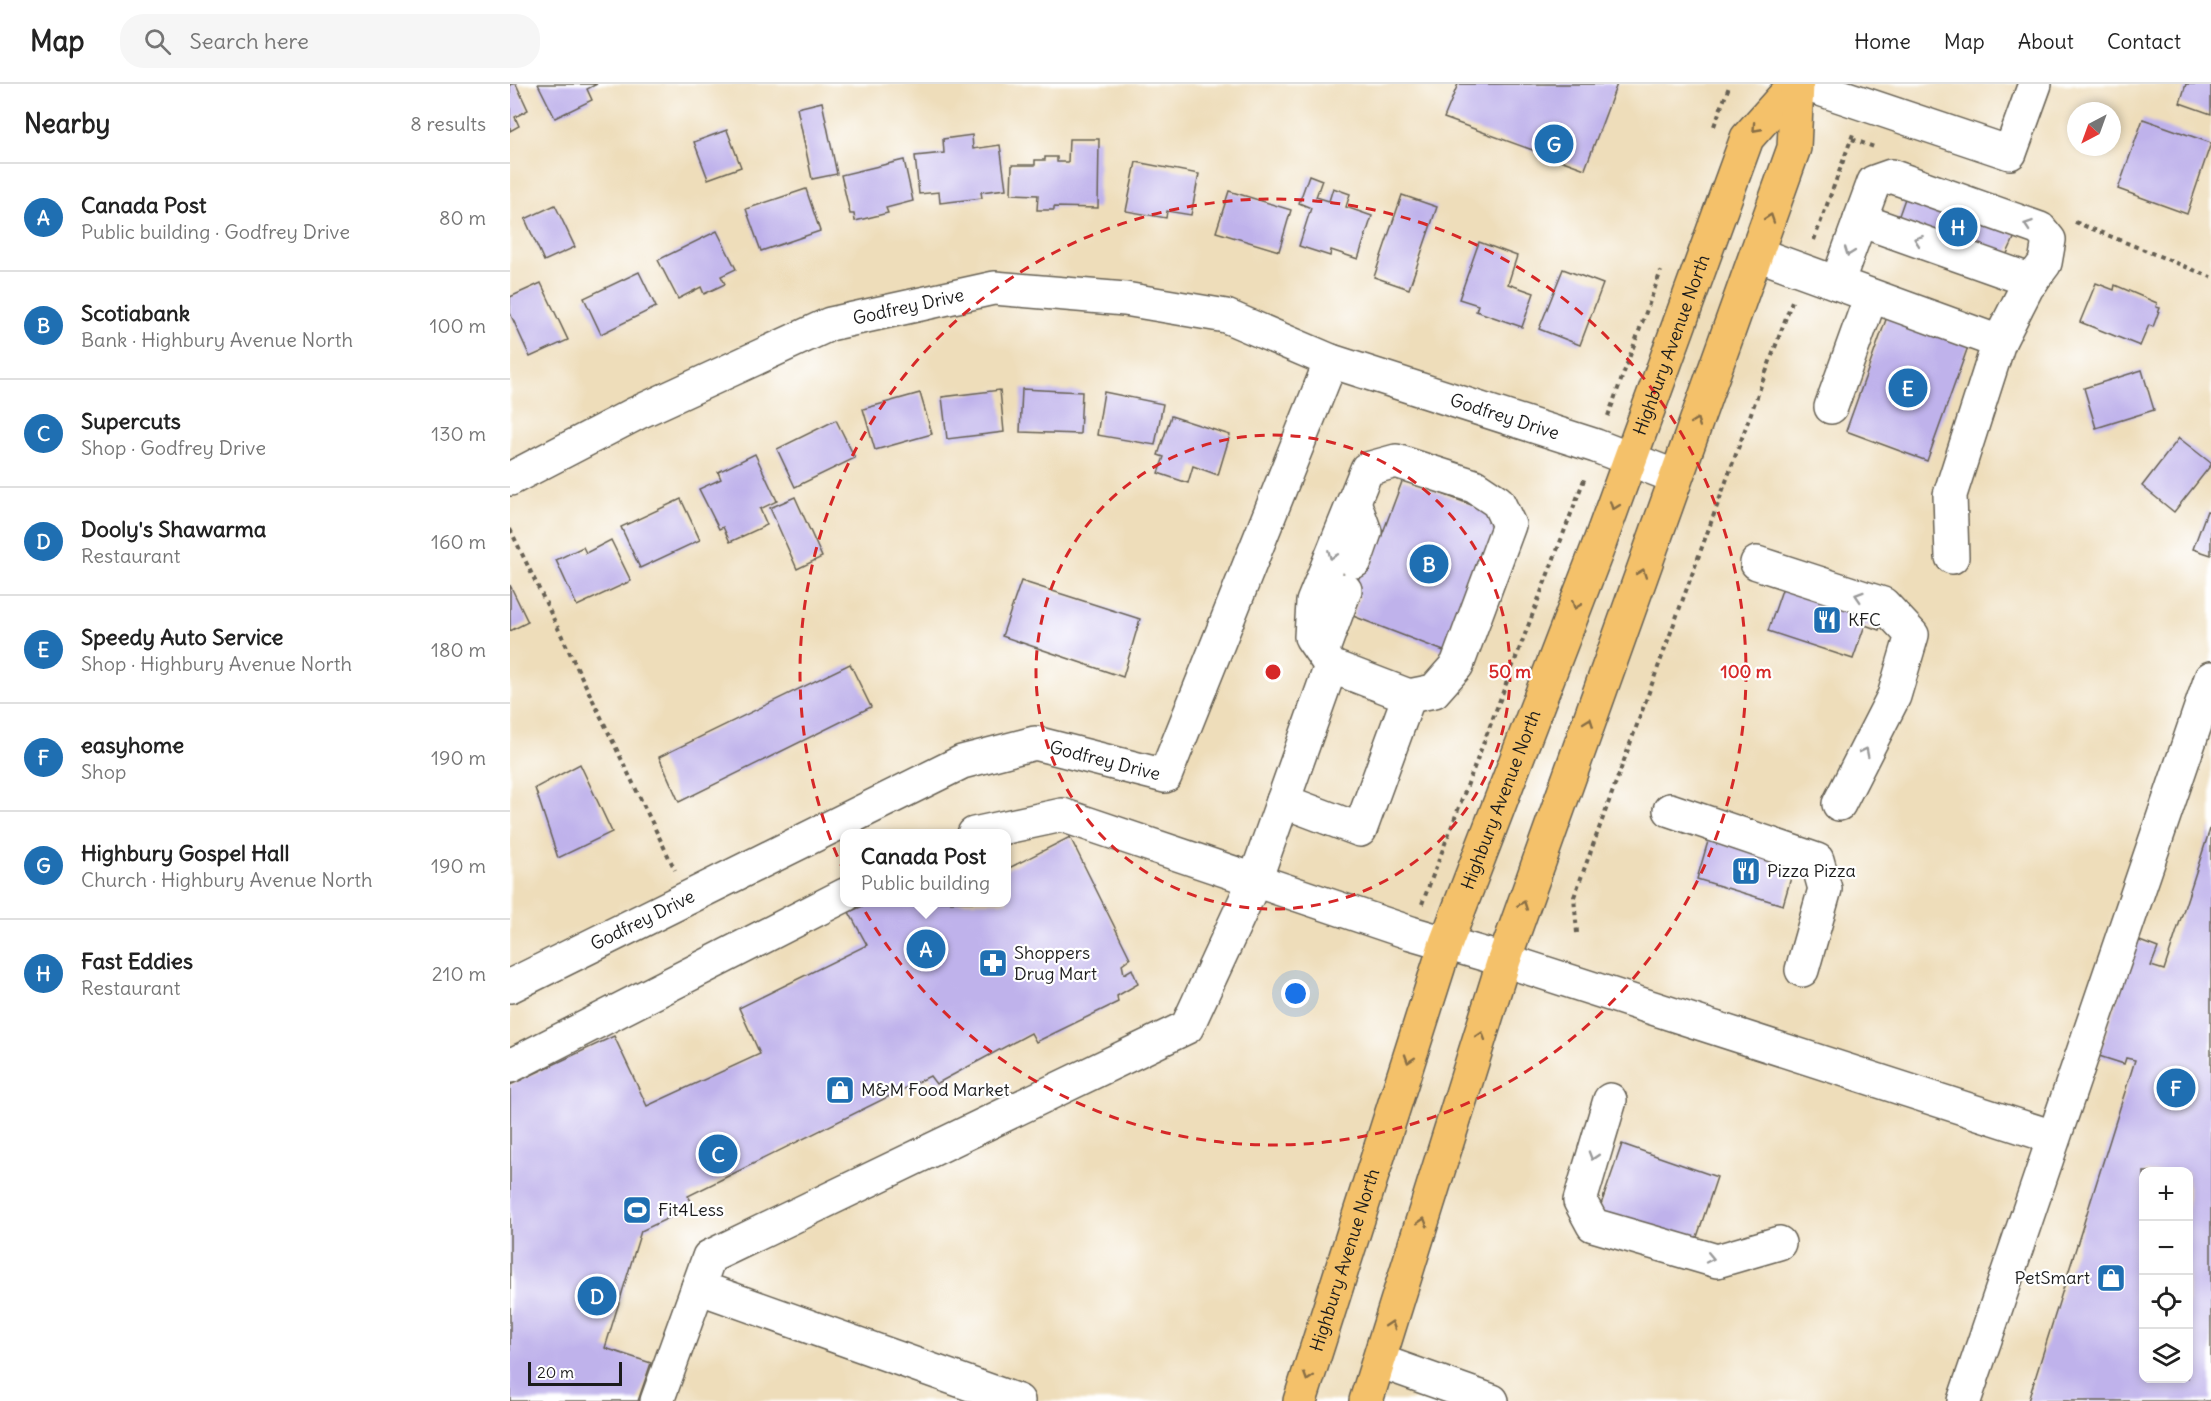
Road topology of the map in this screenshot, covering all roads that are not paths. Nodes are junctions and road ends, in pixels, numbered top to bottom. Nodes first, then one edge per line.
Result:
1 (1796, 84) edge
2 (1805, 84) edge
3 (2035, 84) edge
4 (1860, 220) junction
5 (1757, 254) junction
6 (2032, 281) junction
7 (1837, 283) junction
8 (1871, 296) junction
9 (1998, 342) junction
10 (1331, 361) junction
11 (1831, 407) dead end
12 (1631, 459) junction
13 (1676, 477) junction
14 (510, 479) edge
15 (1354, 501) junction
16 (1952, 557) dead end
17 (1757, 563) dead end
18 (1327, 659) junction
19 (2211, 678) edge
20 (1409, 696) junction
21 (1283, 801) junction
22 (1839, 804) dead end
23 (1670, 810) dead end
24 (997, 829) edge
25 (1255, 880) junction
26 (840, 898) edge
27 (1446, 943) junction
28 (1504, 960) junction
29 (1802, 970) dead end
30 (510, 986) edge
31 (510, 1066) edge
32 (1610, 1100) dead end
33 (2054, 1137) junction
34 (1779, 1243) dead end
35 (698, 1287) junction
36 (1379, 1361) junction
37 (1476, 1398) edge
38 (657, 1401) edge
39 (1018, 1401) edge
40 (1300, 1401) edge
41 (1366, 1401) edge
42 (1964, 1401) edge

5 -> 1 main road, Highbury Avenue North
1 -> 12 main road, Highbury Avenue North
2 - 3 street
6 -> 4 street
6 -> 4 street
4 -> 7 street
5 - 7 street
13 -> 5 main road, Highbury Avenue North
6 - 9 street
7 - 8 street
8 - 9 street
8 - 11 street
9 - 16 street
10 - 12 street, Godfrey Drive
10 - 14 street, Godfrey Drive
10 - 30 street, Godfrey Drive
12 - 13 street, Godfrey Drive
12 -> 27 main road, Highbury Avenue North
28 -> 13 main road, Highbury Avenue North
15 - 18 street
15 -> 18 street
15 - 20 street
22 -> 17 street
18 - 20 street
18 - 21 street
19 - 33 street
20 - 21 street
21 - 25 street
23 - 29 street
24 - 25 street
25 - 27 street
25 - 35 street
26 - 31 street
27 - 28 street
27 -> 40 main road, Highbury Avenue North
28 - 33 street
36 -> 28 main road, Highbury Avenue North
32 -> 34 street
33 - 42 street
35 - 38 street
35 - 39 street
36 - 37 street
36 - 41 main road, Highbury Avenue North

